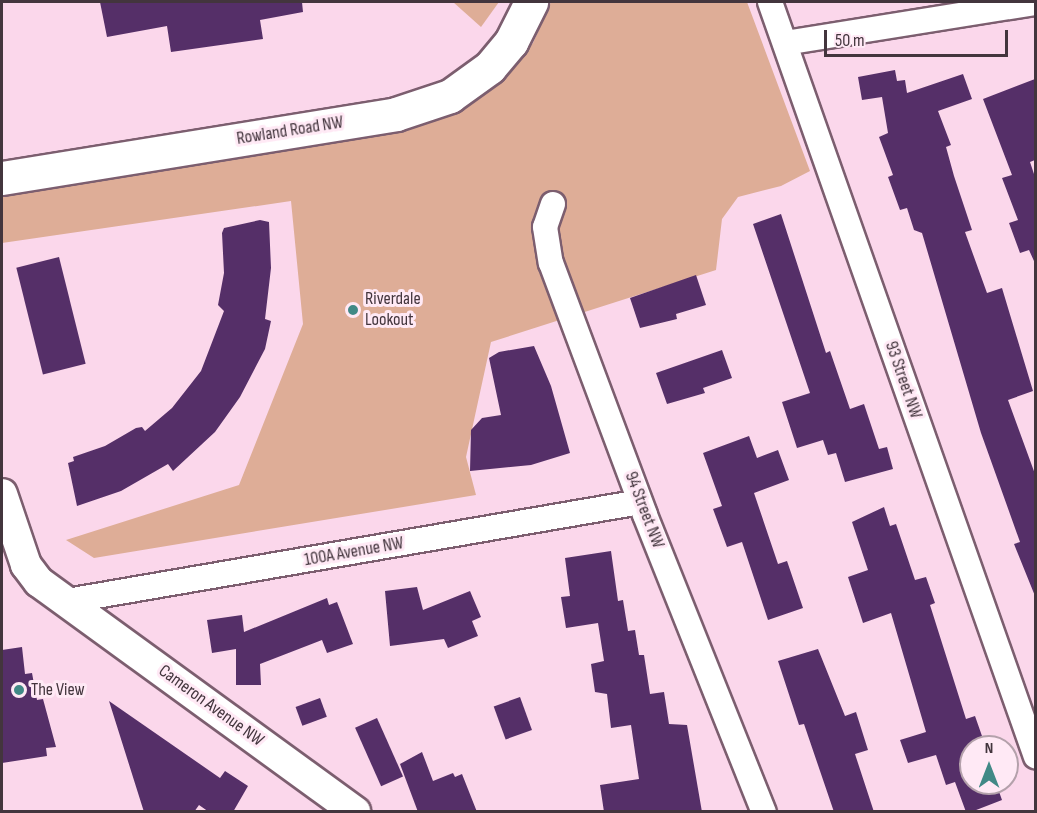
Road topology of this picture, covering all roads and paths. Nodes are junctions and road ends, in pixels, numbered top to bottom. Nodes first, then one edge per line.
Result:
1 (531, 2) edge
2 (770, 2) edge
3 (1035, 3) edge
4 (785, 43) junction
5 (2, 178) edge
6 (553, 204) dead end
7 (2, 494) edge
8 (640, 502) junction
9 (67, 601) junction
10 (1035, 757) edge
11 (356, 812) edge
12 (764, 812) edge

1 - 5 main road, Rowland Road NW
2 - 4 street, 93 Street NW
3 - 4 street
4 - 10 street, 93 Street NW
6 - 8 street, 94 Street NW
7 - 9 street, Cameron Avenue NW
8 - 9 street, 100A Avenue NW
8 - 12 street, 94 Street NW
9 - 11 street, Cameron Avenue NW

